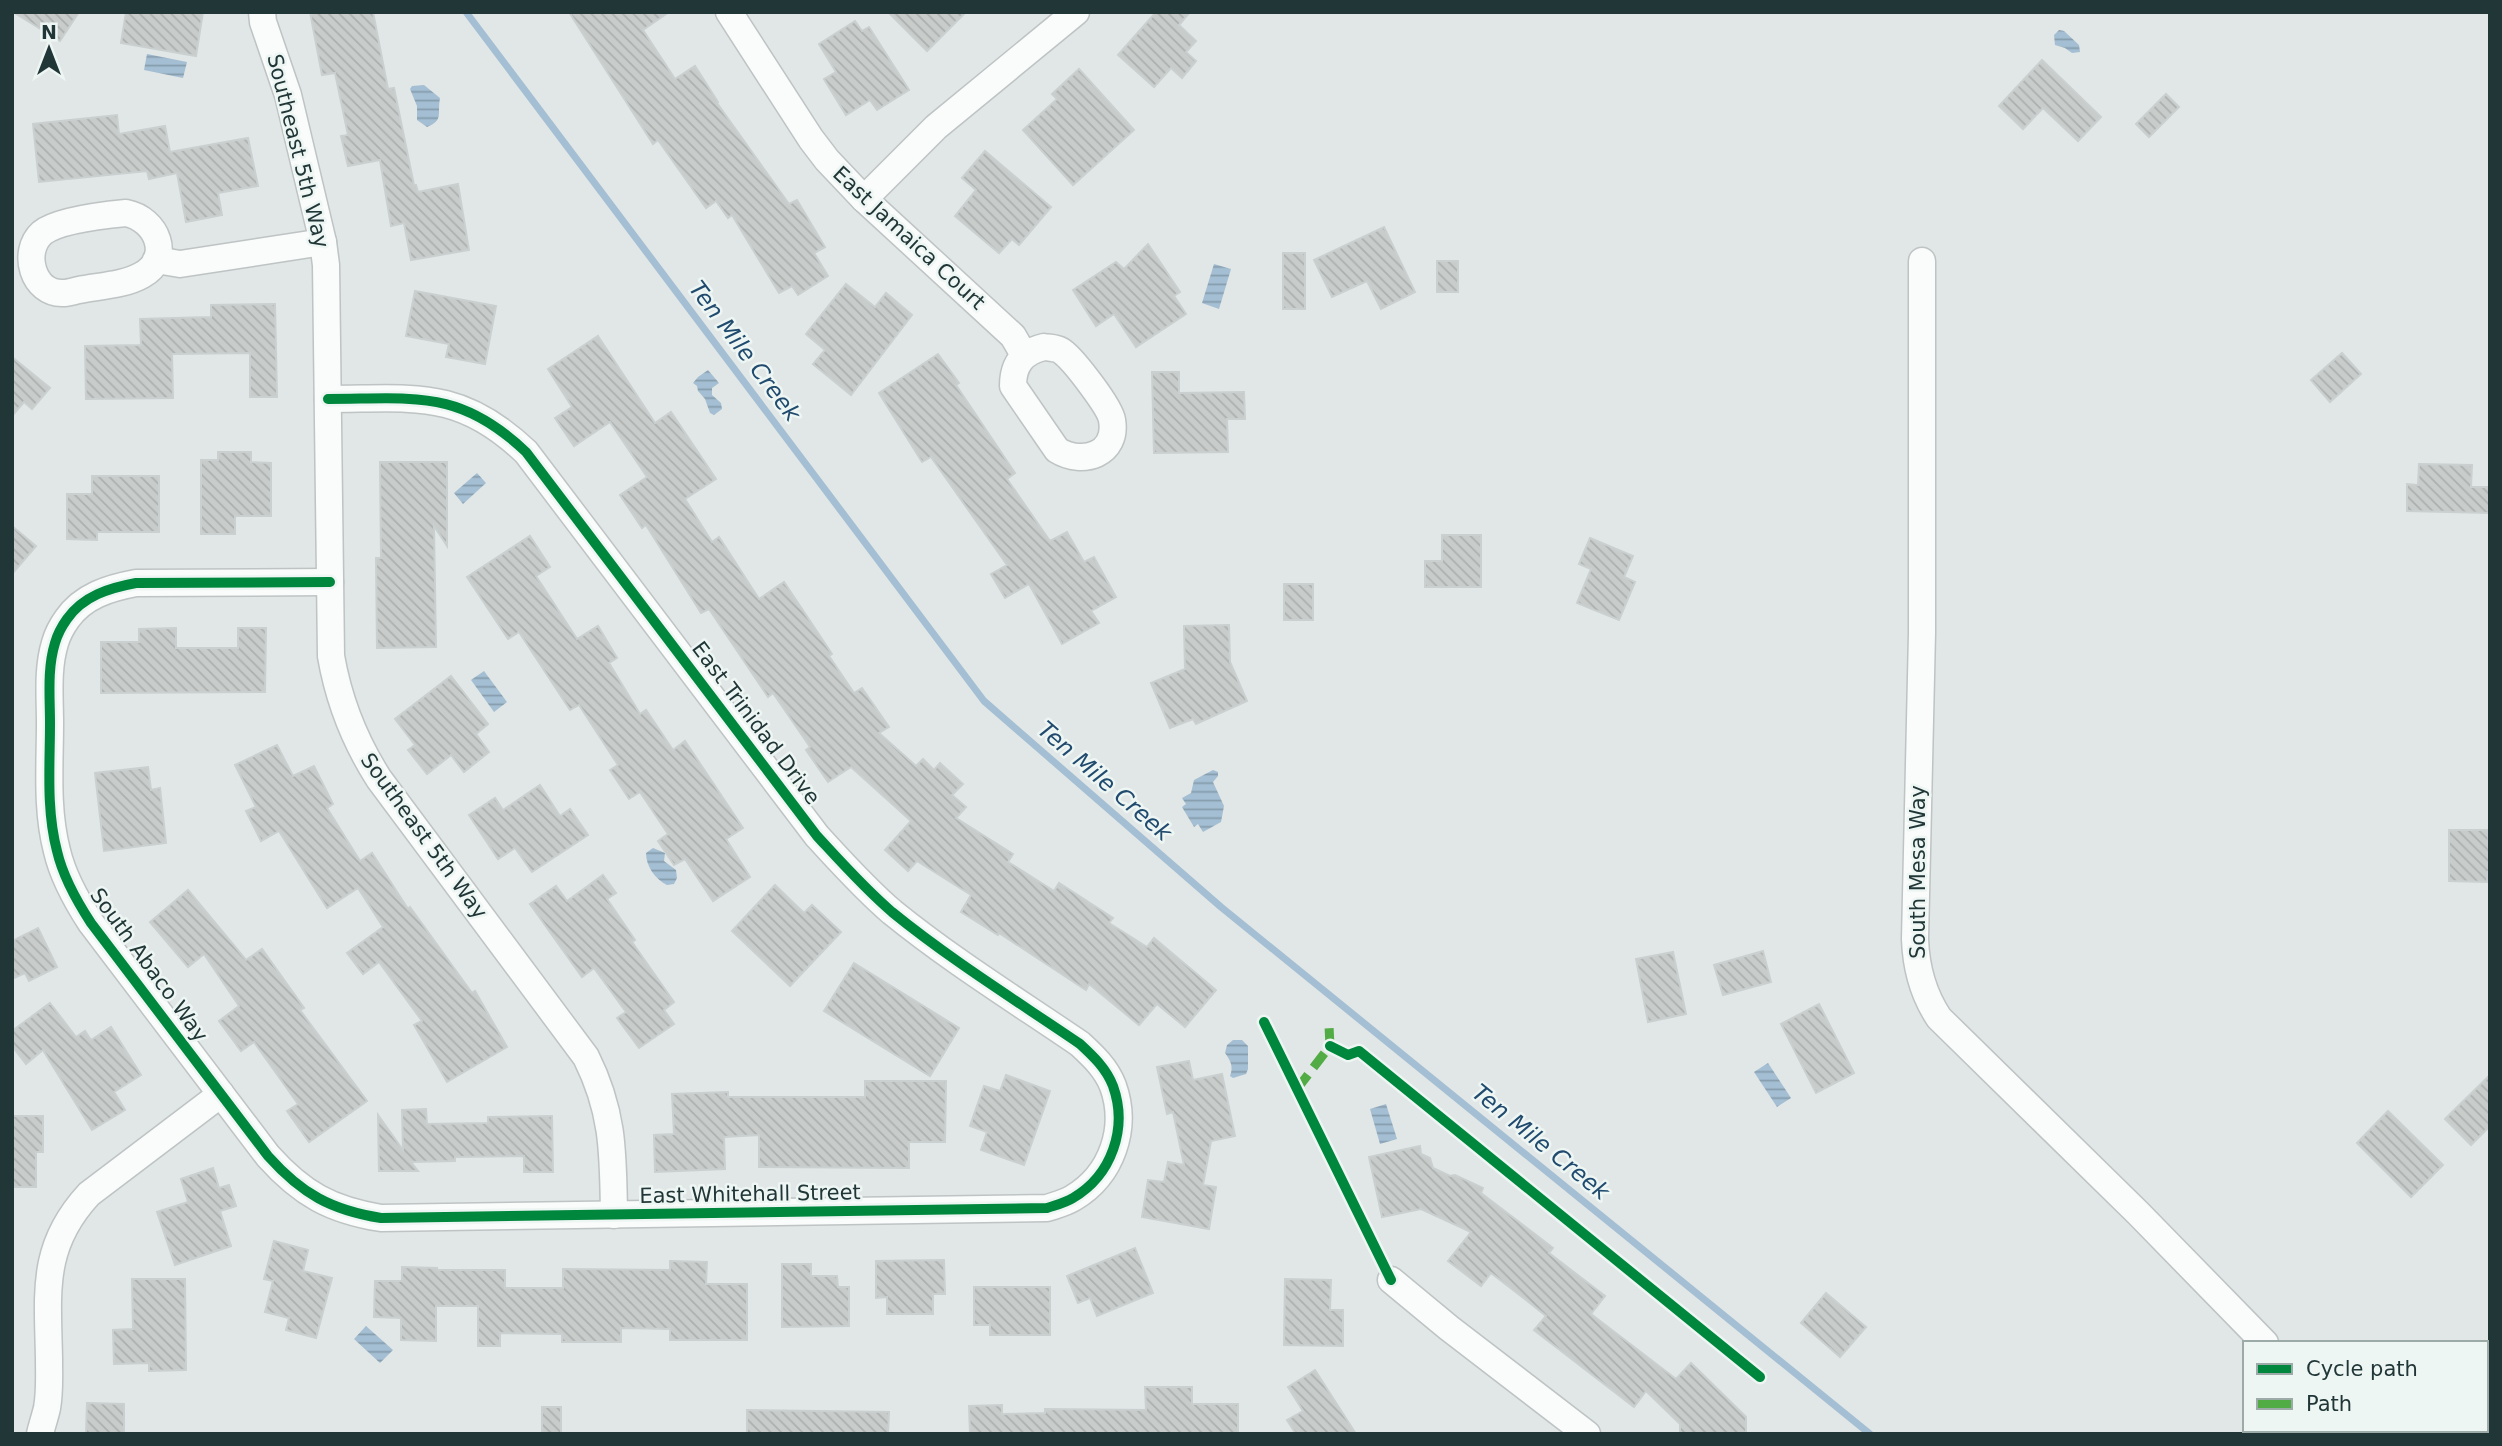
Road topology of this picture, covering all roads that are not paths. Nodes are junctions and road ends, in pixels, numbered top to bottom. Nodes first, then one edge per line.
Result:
1 (262, 12) edge
2 (729, 12) edge
3 (1076, 12) edge
4 (864, 199) junction
5 (323, 242) junction
6 (156, 260) junction
7 (1922, 261) dead end
8 (1024, 355) dead end
9 (328, 399) junction
10 (330, 582) junction
11 (220, 1094) junction
12 (1117, 1136) joint
13 (347, 1211) joint
14 (614, 1215) junction
15 (1391, 1280) dead end
16 (2263, 1341) edge
17 (40, 1434) edge
18 (1587, 1434) edge

1 - 5 street, Southeast 5th Way
2 - 4 street, East Jamaica Court
3 - 4 street
4 - 8 street, East Jamaica Court
5 - 6 street
5 - 9 street, Southeast 5th Way
6 - 6 street
7 - 16 street, South Mesa Way
9 - 10 street, Southeast 5th Way
9 - 12 street, East Trinidad Drive
10 - 11 street, South Abaco Way
10 - 14 street, Southeast 5th Way
11 - 13 street, South Abaco Way
11 - 17 street
12 - 14 street, East Whitehall Street
13 - 14 street, East Whitehall Street
15 - 18 street

